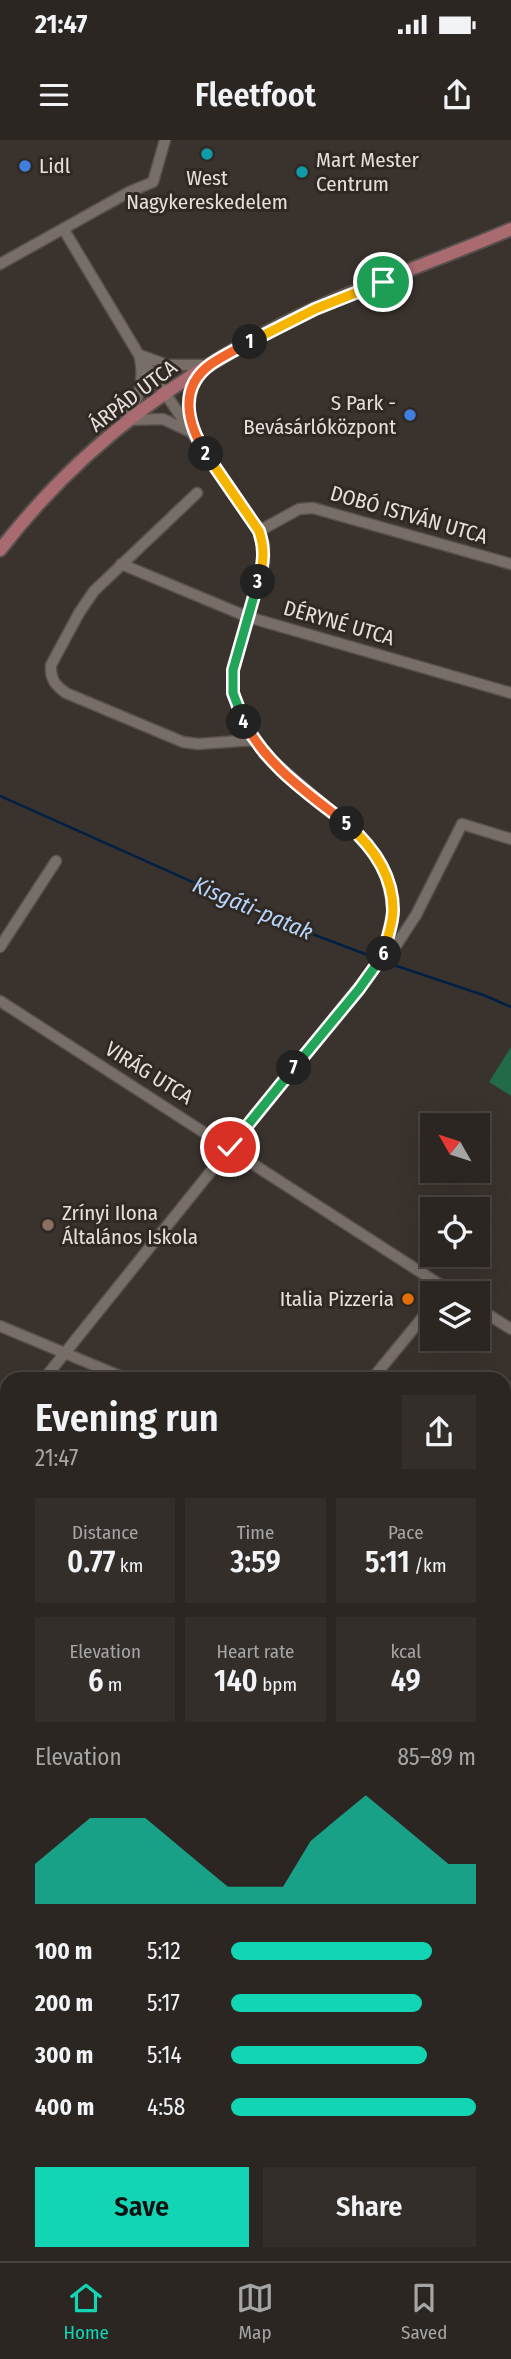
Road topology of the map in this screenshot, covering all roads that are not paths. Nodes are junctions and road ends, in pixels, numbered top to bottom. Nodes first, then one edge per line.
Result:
1 (165, 140) edge
2 (511, 229) edge
3 (64, 230) junction
4 (0, 264) edge
5 (139, 355) junction
6 (209, 365) junction
7 (165, 392) junction
8 (127, 420) junction
9 (194, 434) junction
10 (197, 493) dead end
11 (259, 531) junction
12 (0, 550) edge
13 (121, 564) junction
14 (511, 564) edge
15 (248, 617) junction
16 (511, 693) edge
17 (254, 740) junction
18 (511, 839) edge
19 (56, 860) dead end
20 (393, 909) junction
21 (416, 915) junction
22 (0, 947) edge
23 (381, 959) junction
24 (0, 1001) edge
25 (230, 1147) junction
26 (431, 1281) edge
27 (490, 1316) edge
28 (420, 1321) edge
29 (0, 1326) edge
30 (511, 1329) edge
31 (65, 1354) junction
32 (50, 1372) edge
33 (110, 1372) edge
34 (378, 1372) edge

1 - 3 street
2 - 6 main road, ÁRPÁD UTCA
3 - 4 street
3 - 5 street
5 - 6 street
5 - 7 street
5 - 8 street
6 - 7 main road, ÁRPÁD UTCA
6 - 9 street
7 - 8 main road, ÁRPÁD UTCA
7 - 9 street
8 - 9 street
8 - 12 main road, ÁRPÁD UTCA
9 - 11 street
10 - 13 street
11 - 14 street, DOBÓ ISTVÁN UTCA
11 - 15 street
13 - 15 street, DÉRYNÉ UTCA
13 - 17 street
15 - 16 street, DÉRYNÉ UTCA
15 - 17 street
17 - 20 street
18 - 21 street
19 - 22 street
20 - 21 street
20 - 23 street
21 - 23 street
23 - 25 street
24 - 25 street, VIRÁG UTCA
25 - 26 street, VIRÁG UTCA
25 - 31 street
27 - 30 street
28 - 34 street
29 - 31 street
31 - 32 street
31 - 33 street

